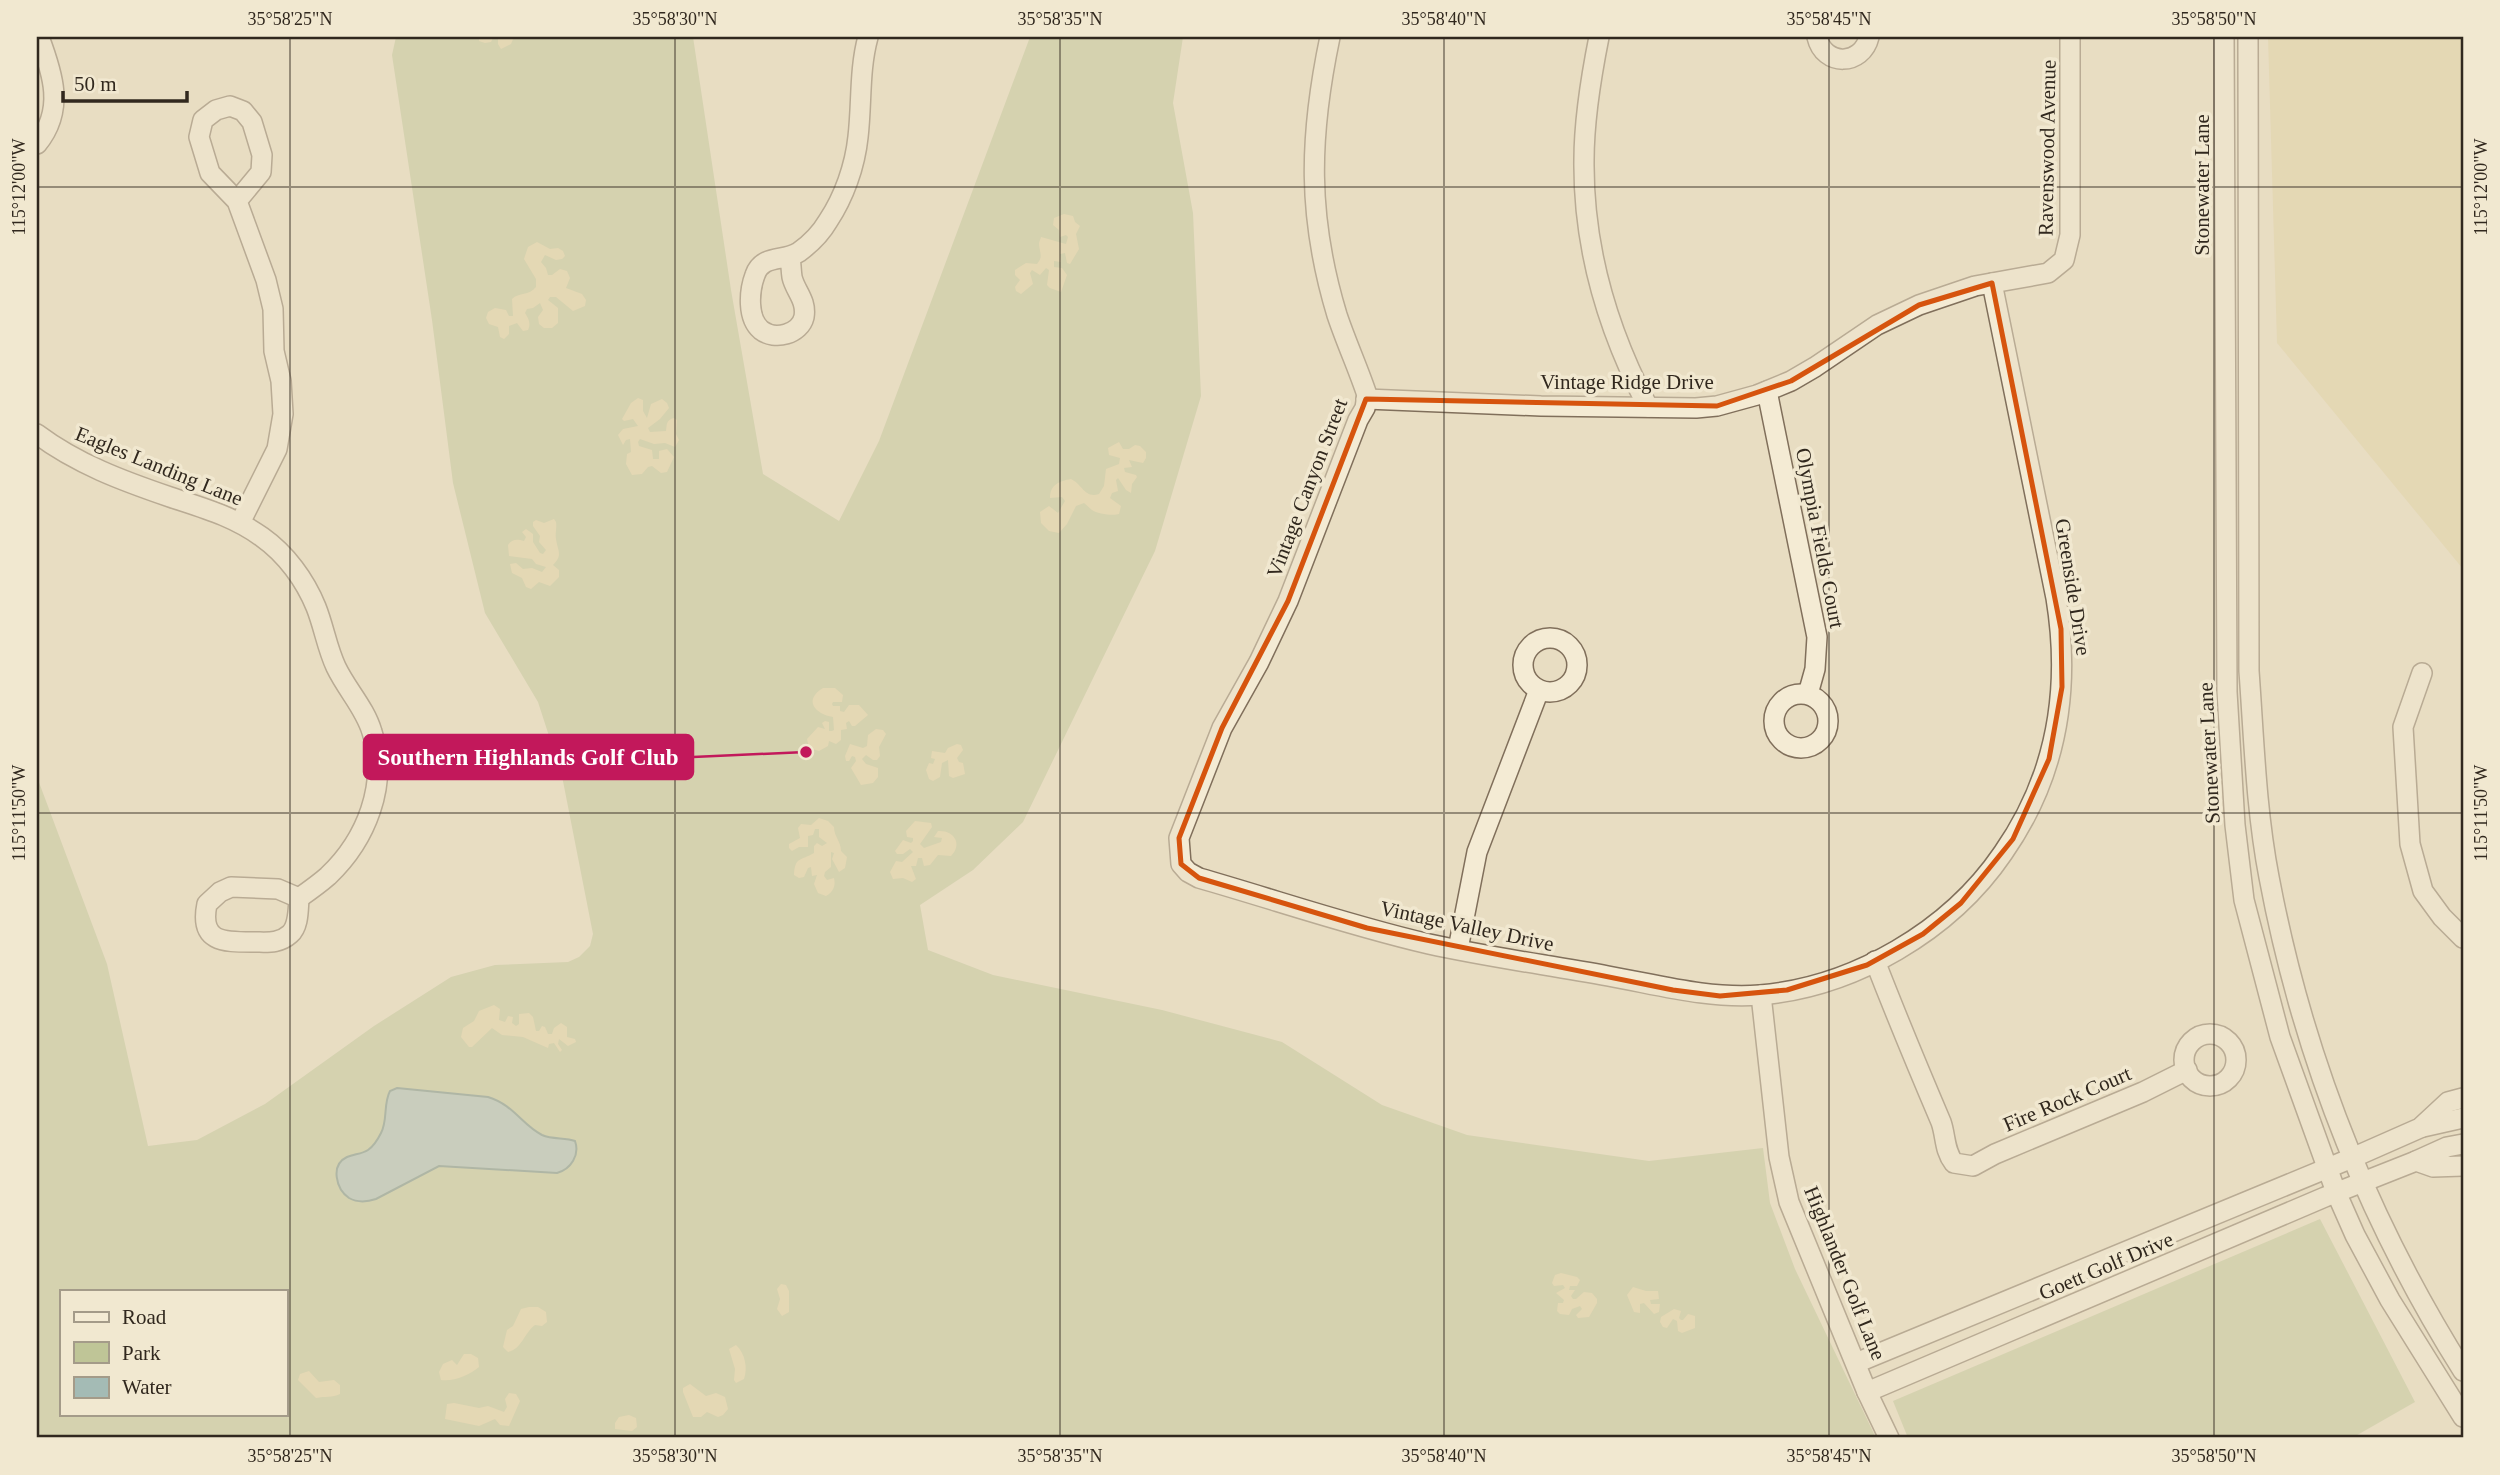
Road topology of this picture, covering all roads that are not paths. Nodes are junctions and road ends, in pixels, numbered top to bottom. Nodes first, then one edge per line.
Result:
1 (39, 37) edge
2 (868, 37) edge
3 (1330, 37) edge
4 (1599, 37) edge
5 (1817, 37) edge
6 (1870, 37) edge
7 (2070, 37) edge
8 (2224, 37) edge
9 (2248, 37) edge
10 (37, 144) edge
11 (237, 201) dead end
12 (790, 256) dead end
13 (2064, 260) joint
14 (1992, 283) junction
15 (1767, 391) junction
16 (1366, 399) junction
17 (1648, 407) junction
18 (37, 434) edge
19 (240, 523) junction
20 (2422, 673) dead end
21 (1539, 690) dead end
22 (1808, 694) dead end
23 (1179, 857) joint
24 (299, 898) junction
25 (2463, 938) edge
26 (1458, 949) junction
27 (1875, 961) junction
28 (1761, 995) junction
29 (2187, 1070) dead end
30 (2463, 1098) edge
31 (2463, 1118) edge
32 (2420, 1128) junction
33 (2463, 1144) edge
34 (2352, 1158) junction
35 (2416, 1161) junction
36 (2463, 1166) edge
37 (2327, 1168) junction
38 (2363, 1182) junction
39 (2336, 1192) junction
40 (1856, 1363) junction
41 (2463, 1371) edge
42 (1867, 1392) junction
43 (2463, 1417) edge
44 (1889, 1438) edge

1 - 10 street
2 - 12 street
3 - 16 street, Vintage Canyon Street
4 - 17 street
5 - 6 street
7 - 13 street, Ravenswood Avenue
8 - 37 street, Stonewater Lane
9 - 34 street
11 - 19 street
13 - 14 street, Vintage Ridge Drive
14 - 15 street, Vintage Ridge Drive
14 - 27 street, Greenside Drive
15 - 17 street, Vintage Ridge Drive
15 - 22 street, Olympia Fields Court
16 - 17 street, Vintage Ridge Drive
16 - 23 street, Vintage Canyon Street
18 - 19 street, Eagles Landing Lane
19 - 24 street, Eagles Landing Lane
20 - 25 street
21 - 26 street
23 - 26 street, Vintage Valley Drive
24 - 24 street
26 - 28 street, Vintage Valley Drive
27 - 28 street, Greenside Drive
27 - 29 street, Fire Rock Court
28 - 40 street, Highlander Golf Lane
30 - 32 street
31 - 32 street
32 - 34 street, Goett Golf Drive
33 - 35 street, Goett Golf Drive
34 - 37 street, Goett Golf Drive
34 - 38 street
35 - 36 street
35 - 38 street, Goett Golf Drive
37 - 39 street, Stonewater Lane
37 - 40 street, Goett Golf Drive
38 - 39 street, Goett Golf Drive
38 - 41 street
39 - 42 street, Goett Golf Drive
39 - 43 street, Stonewater Lane
40 - 42 street, Highlander Golf Lane
42 - 44 street, Highlander Golf Lane

